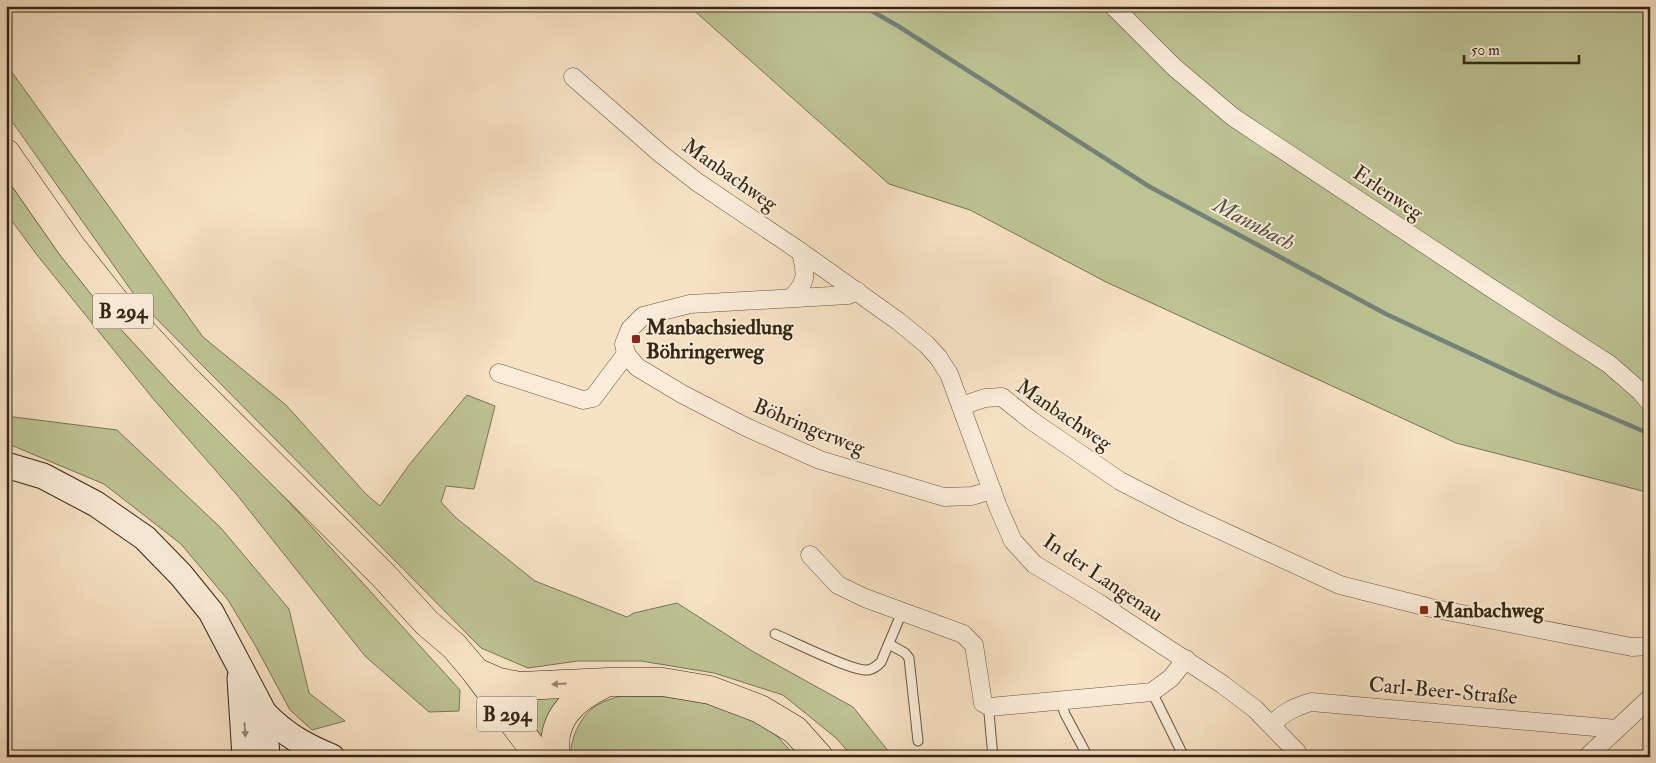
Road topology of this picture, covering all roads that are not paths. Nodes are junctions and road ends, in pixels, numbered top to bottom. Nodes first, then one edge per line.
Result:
1 (1113, 6) edge
2 (573, 78) dead end
3 (6, 153) edge
4 (801, 252) junction
5 (857, 291) junction
6 (791, 298) junction
7 (626, 354) junction
8 (938, 357) joint
9 (499, 373) dead end
10 (1650, 403) edge
11 (961, 406) junction
12 (6, 465) edge
13 (992, 490) junction
14 (810, 555) dead end
15 (902, 612) junction
16 (427, 623) junction
17 (775, 634) dead end
18 (888, 644) junction
19 (1650, 646) edge
20 (1186, 659) junction
21 (240, 668) junction
22 (476, 672) junction
23 (608, 682) junction
24 (1152, 692) junction
25 (1650, 698) edge
26 (1060, 699) junction
27 (990, 707) junction
28 (264, 713) junction
29 (1272, 725) junction
30 (1617, 729) junction
31 (918, 741) dead end
32 (246, 757) edge
33 (267, 757) edge
34 (332, 757) edge
35 (519, 757) edge
36 (539, 757) edge
37 (556, 757) edge
38 (819, 757) edge
39 (992, 757) edge
40 (1088, 757) edge
41 (1184, 757) edge
42 (1299, 757) edge
43 (1587, 757) edge

1 - 10 street, Erlenweg
2 - 4 street, Manbachweg
3 - 16 main road, B 294
4 - 5 street, Manbachweg
4 - 6 street
5 - 6 street
5 - 8 street, Manbachweg
6 - 7 street
7 - 9 street
7 - 13 street, Böhringerweg
8 - 11 street, In der Langenau
11 - 13 street, In der Langenau
11 - 19 street, Manbachweg
12 - 21 street
13 - 20 street, In der Langenau
14 - 15 street
15 - 18 lane
15 - 27 street
16 - 22 main road, B 294
16 - 35 main road, B 294
17 - 18 lane
18 - 31 lane
20 - 24 street
20 - 29 street, In der Langenau
21 - 28 street
21 -> 32 street
23 -> 22 main road
22 - 36 main road, B 294
23 - 37 main road
23 - 38 main road
24 - 26 street
24 - 41 lane
25 - 30 street
26 - 27 street
26 - 40 lane
27 - 39 lane
28 - 33 street
28 - 34 street
29 - 30 street, Carl-Beer-Straße
29 - 42 street, In der Langenau
30 - 43 street

